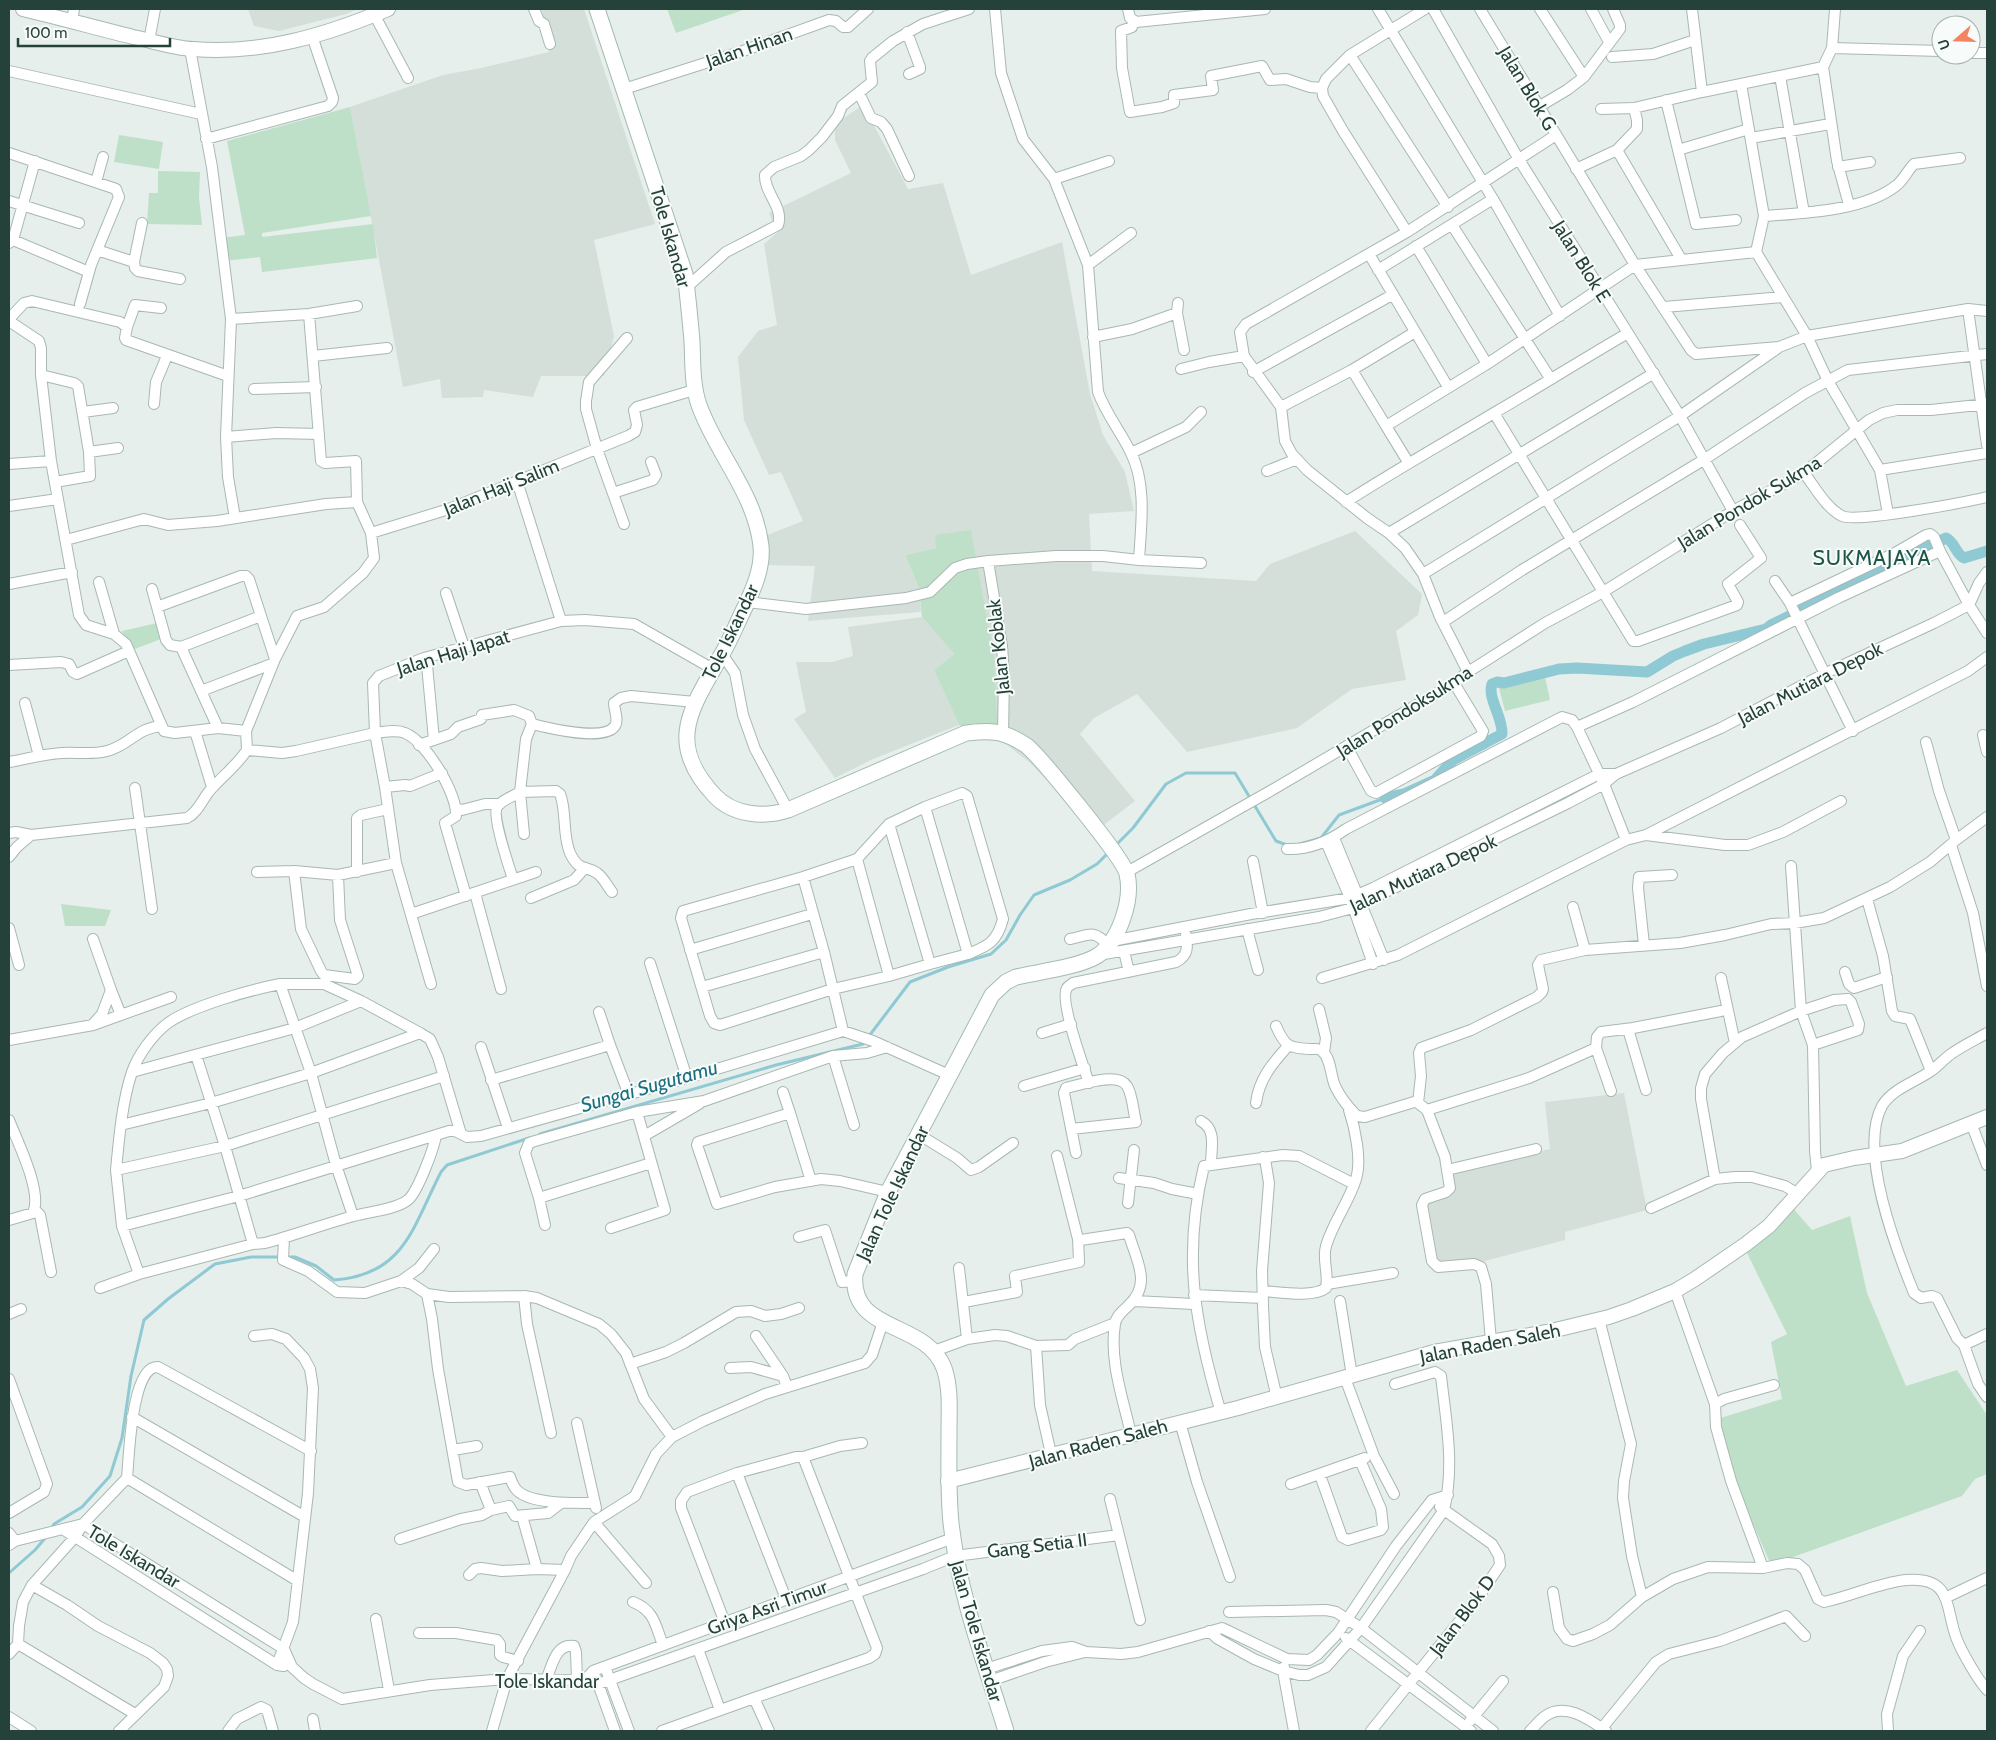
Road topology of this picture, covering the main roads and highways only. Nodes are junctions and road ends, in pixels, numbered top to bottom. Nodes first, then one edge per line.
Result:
1 (597, 9) edge
2 (1106, 947) joint
3 (1006, 1731) edge

1 - 2 main road, Tole Iskandar
2 - 3 main road, Jalan Tole Iskandar

